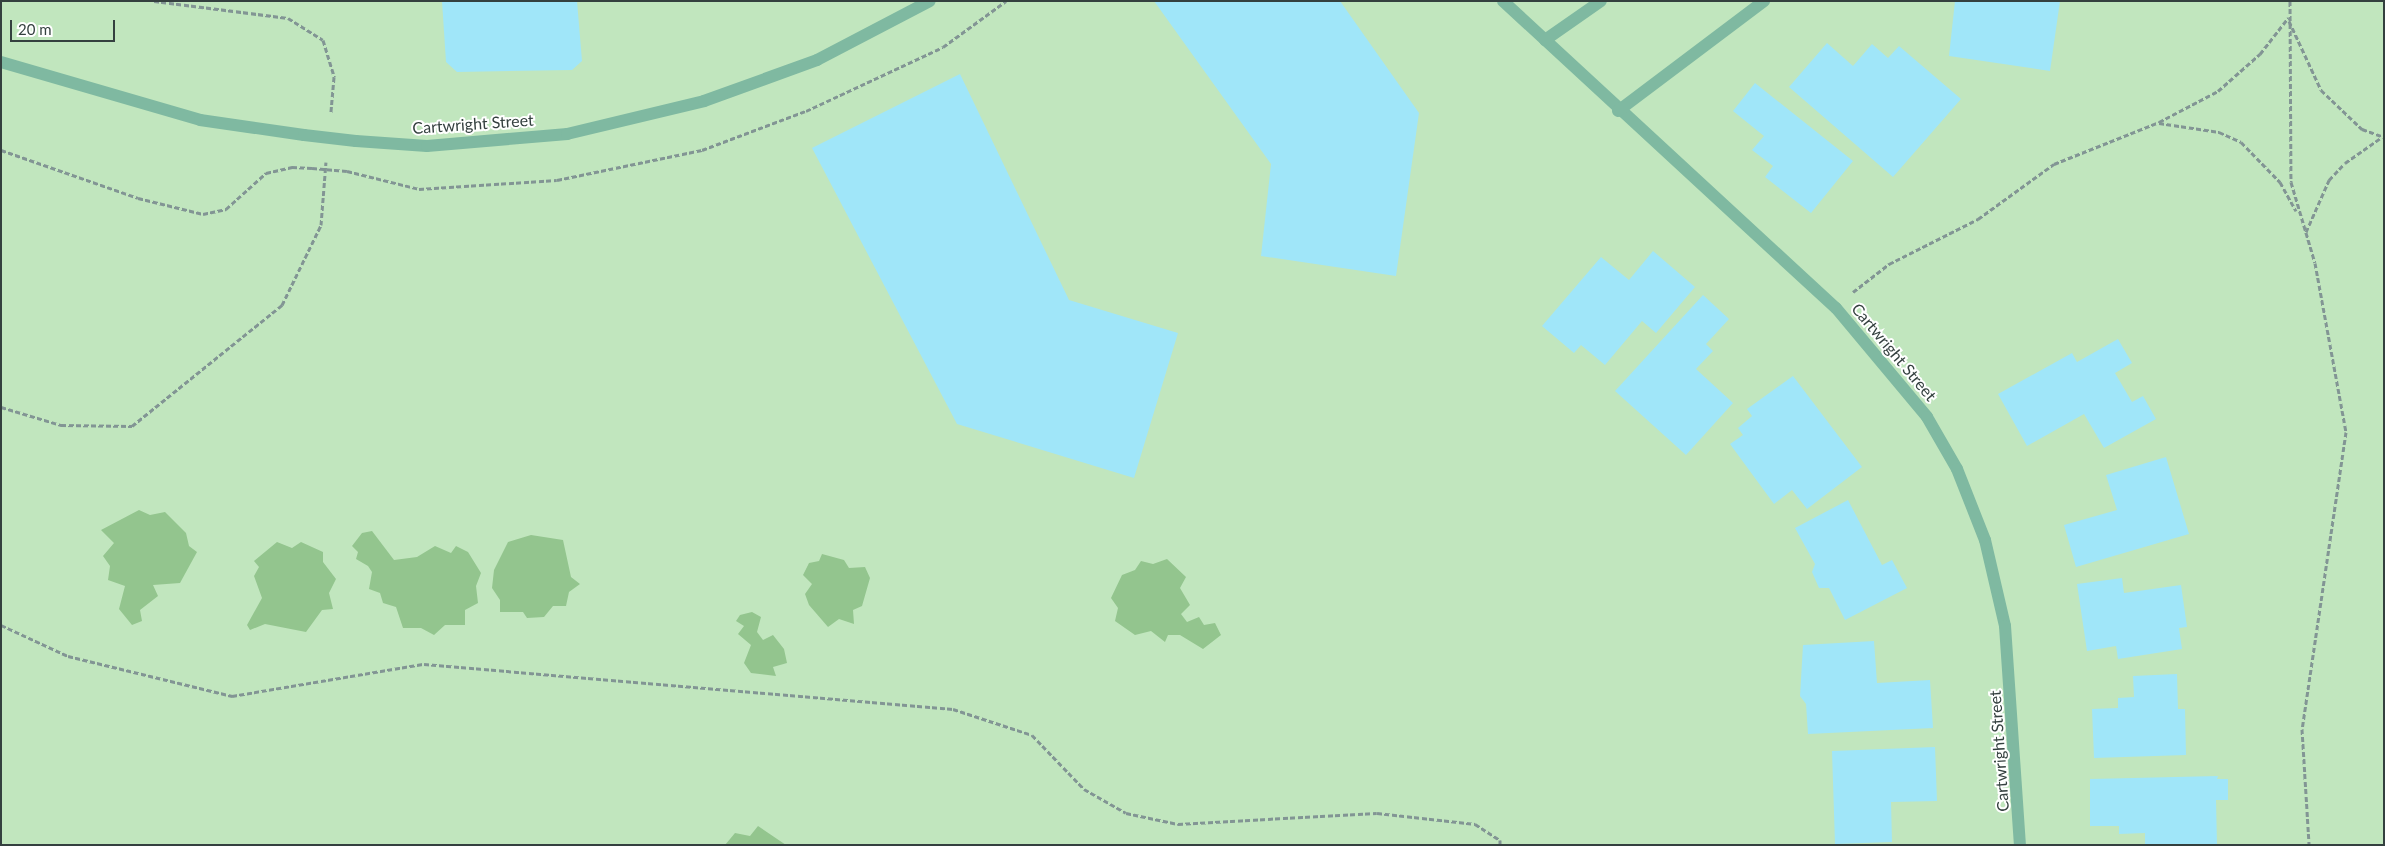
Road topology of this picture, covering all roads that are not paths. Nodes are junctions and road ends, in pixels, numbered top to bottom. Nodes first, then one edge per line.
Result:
1 (930, 1) edge
2 (1503, 1) edge
3 (1601, 1) edge
4 (1764, 1) edge
5 (1545, 40) junction
6 (1, 62) edge
7 (1618, 111) junction
8 (2020, 845) edge

1 - 6 street, Cartwright Street, bridge
2 - 5 street, Cartwright Street
3 - 5 street
4 - 7 street
5 - 7 street, Cartwright Street
7 - 8 street, Cartwright Street

